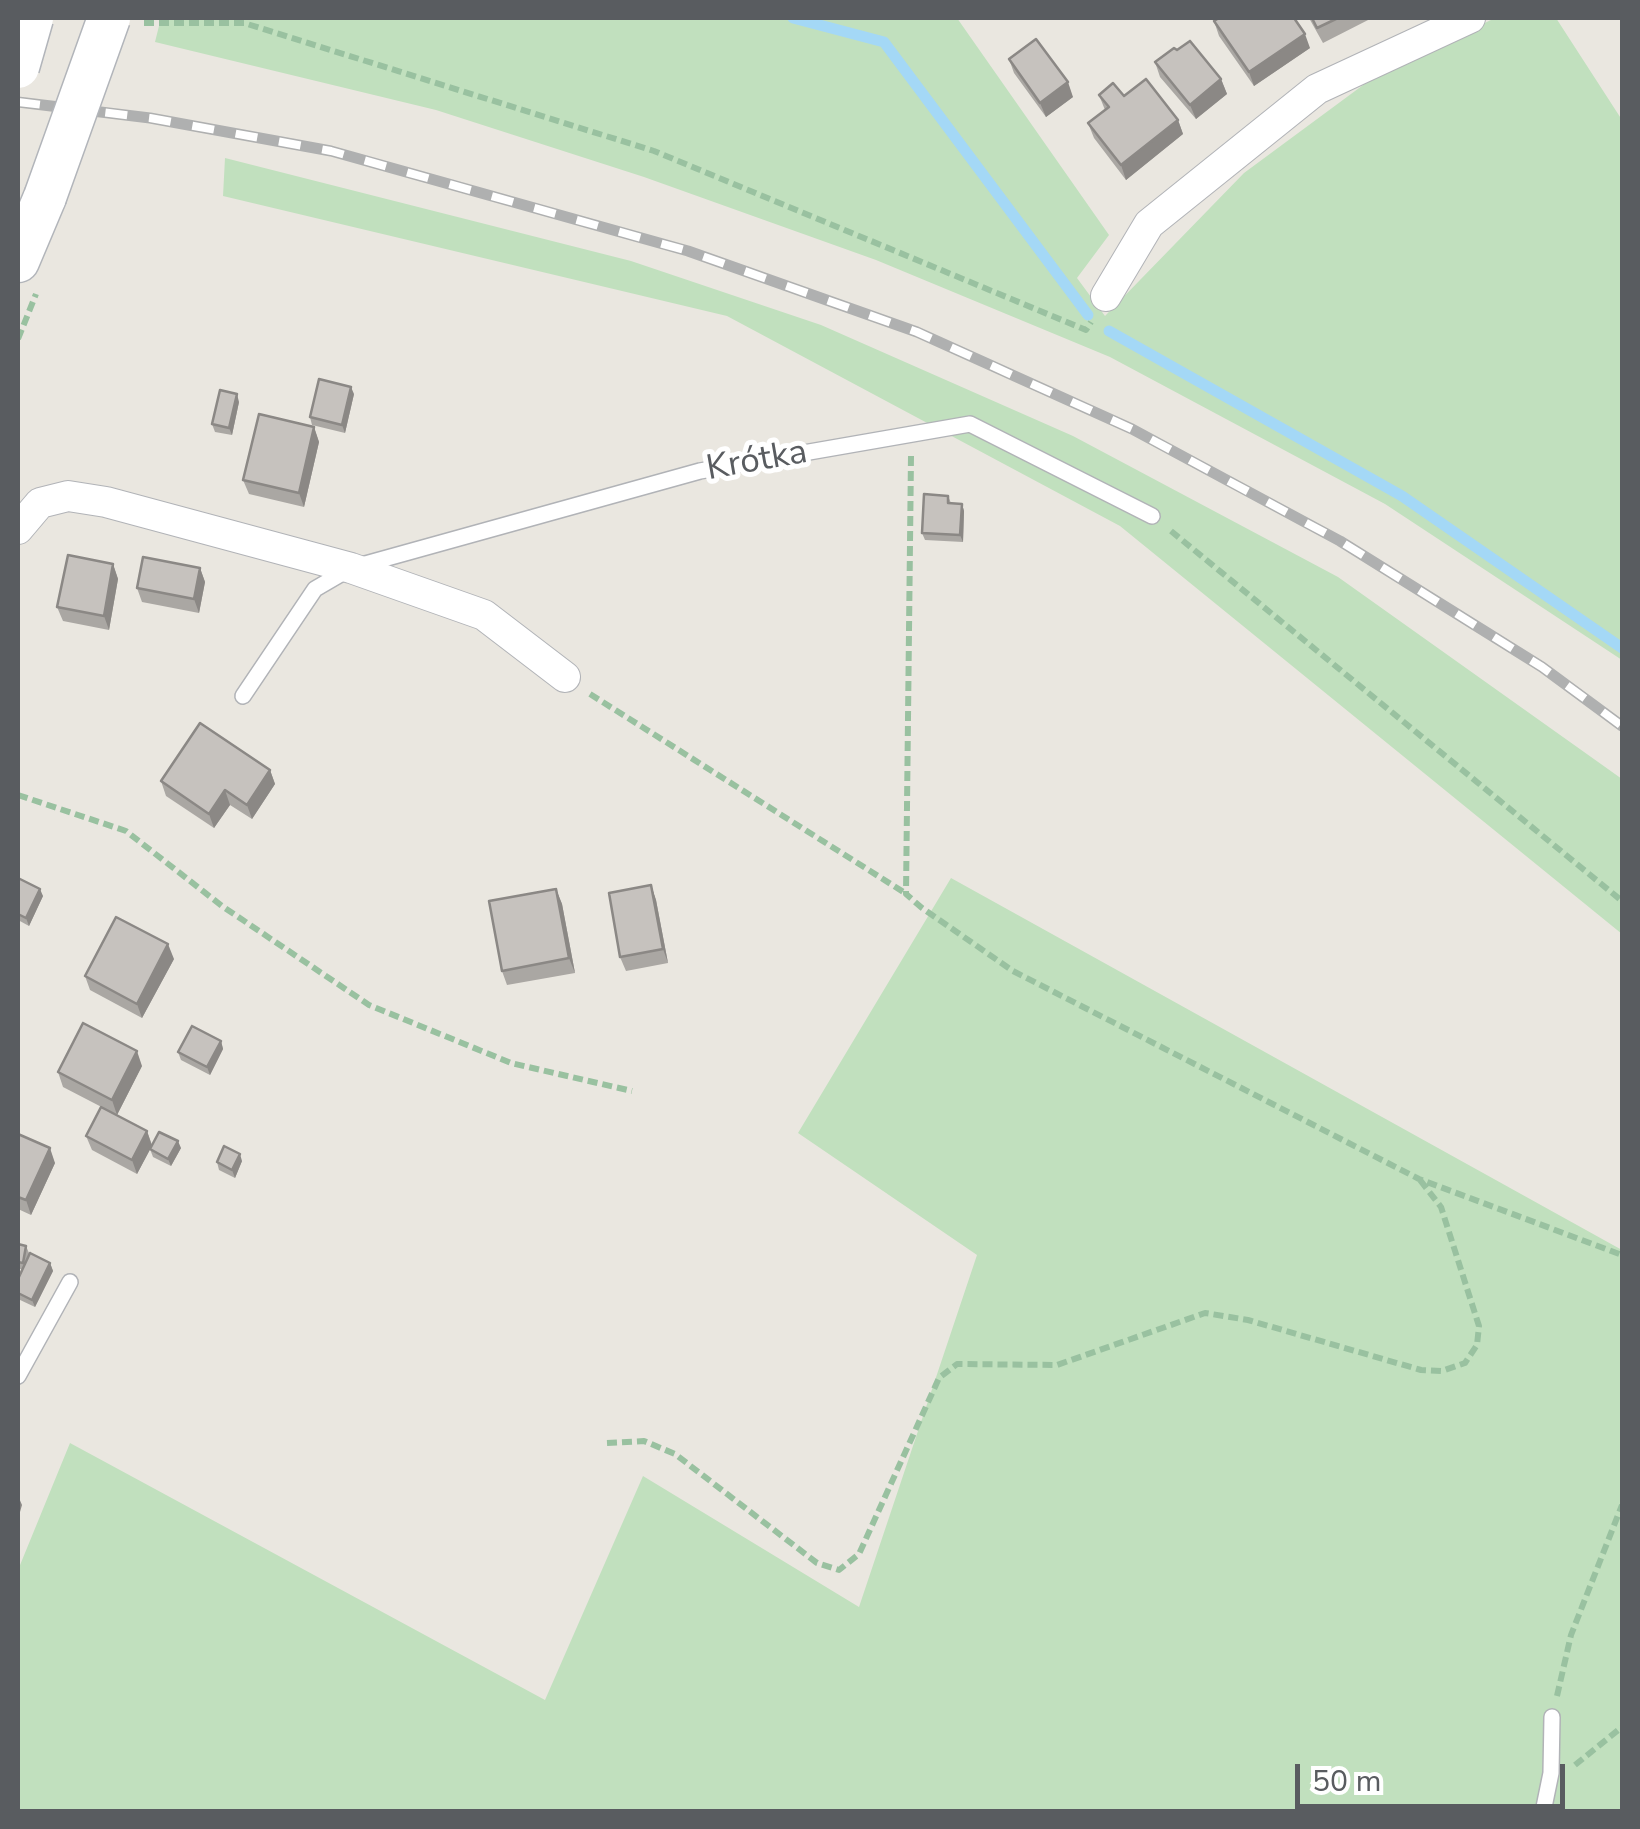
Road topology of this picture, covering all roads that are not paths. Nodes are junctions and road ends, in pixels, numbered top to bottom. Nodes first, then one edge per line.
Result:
1 (32, 18) edge
2 (109, 18) edge
3 (1470, 18) edge
4 (18, 67) edge
5 (18, 261) edge
6 (1106, 296) road end
7 (1152, 516) road end
8 (18, 529) edge
9 (351, 568) junction
10 (565, 677) road end
11 (243, 696) dead end
12 (70, 1282) dead end
13 (18, 1376) edge
14 (1552, 1717) road end
15 (1543, 1812) edge

1 - 4 main road, bridge
2 - 5 main road, bridge
3 - 6 street
7 - 9 lane, Krótka
8 - 9 street
9 - 10 street
9 - 11 lane, Krótka
12 - 13 lane
14 - 15 lane

